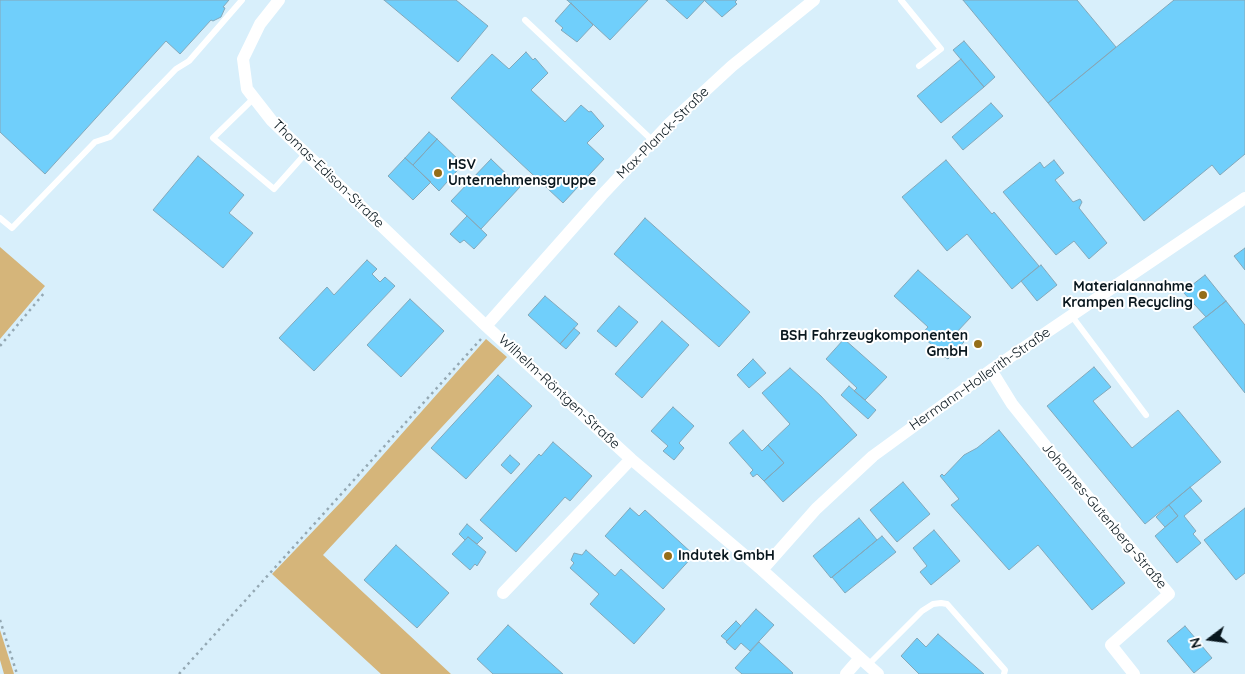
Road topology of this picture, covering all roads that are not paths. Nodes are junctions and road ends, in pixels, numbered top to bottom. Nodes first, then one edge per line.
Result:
1 (242, 0) edge
2 (280, 0) edge
3 (814, 0) edge
4 (901, 0) edge
5 (526, 20) dead end
6 (919, 66) dead end
7 (254, 98) junction
8 (653, 141) junction
9 (306, 153) junction
10 (1245, 198) edge
11 (0, 218) edge
12 (1071, 315) junction
13 (488, 327) junction
14 (991, 370) junction
15 (1146, 415) dead end
16 (631, 458) junction
17 (762, 570) junction
18 (503, 593) dead end
19 (864, 662) junction
20 (846, 674) edge
21 (878, 674) edge
22 (1004, 674) edge
23 (1134, 674) edge

1 - 11 lane
2 - 7 street, Thomas-Edison-Straße
3 - 8 street, Max-Planck-Straße
4 - 6 lane
5 - 8 lane
7 - 9 street, Thomas-Edison-Straße
7 - 9 lane
8 - 13 street, Max-Planck-Straße
9 - 13 street, Thomas-Edison-Straße
10 - 12 street, Hermann-Hollerith-Straße
12 - 14 street, Hermann-Hollerith-Straße
12 - 15 lane
13 - 16 street, Wilhelm-Röntgen-Straße
14 - 17 street, Hermann-Hollerith-Straße
14 - 23 street, Johannes-Gutenberg-Straße
16 - 17 street, Wilhelm-Röntgen-Straße
16 - 18 street, Wilhelm-Röntgen-Straße
17 - 19 street, Wilhelm-Röntgen-Straße
19 - 20 street
19 - 21 street, Wilhelm-Röntgen-Straße
19 - 22 lane

